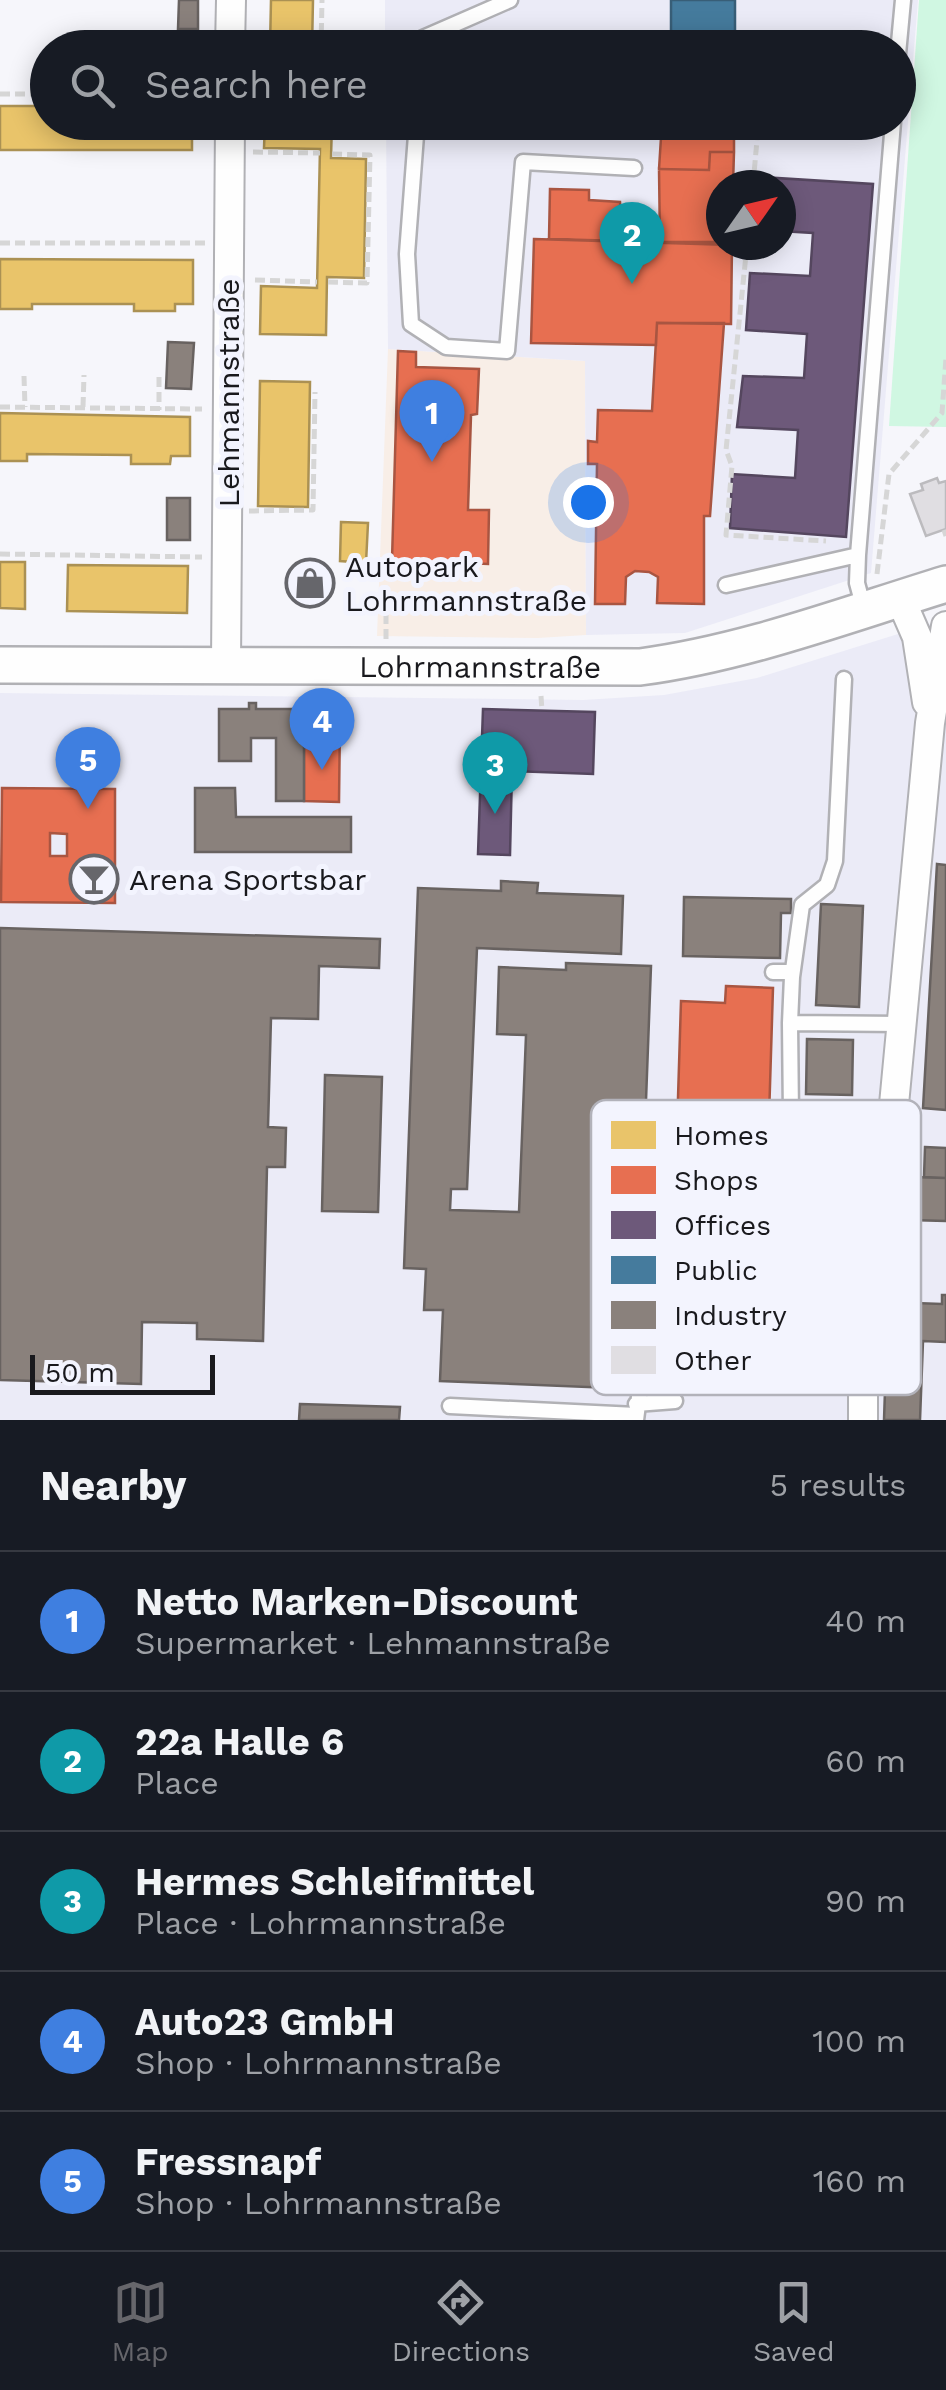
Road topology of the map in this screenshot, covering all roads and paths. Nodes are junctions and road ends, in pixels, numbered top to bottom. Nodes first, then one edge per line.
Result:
1 (230, 0) edge
2 (322, 0) edge
3 (510, 0) edge
4 (903, 0) edge
5 (230, 30) edge
6 (321, 30) edge
7 (441, 30) edge
8 (900, 30) edge
9 (0, 94) edge
10 (30, 94) edge
11 (230, 140) edge
12 (416, 140) edge
13 (757, 140) dead end
14 (892, 140) edge
15 (230, 151) junction
16 (320, 153) dead end
17 (331, 154) dead end
18 (634, 168) dead end
19 (754, 170) edge
20 (0, 243) edge
21 (229, 243) junction
22 (745, 260) edge
23 (228, 280) junction
24 (317, 282) dead end
25 (328, 282) dead end
26 (946, 358) edge
27 (84, 375) dead end
28 (24, 376) dead end
29 (158, 377) dead end
30 (315, 392) dead end
31 (0, 406) edge
32 (24, 407) junction
33 (83, 408) junction
34 (228, 409) junction
35 (159, 410) junction
36 (227, 511) junction
37 (859, 549) junction
38 (0, 554) edge
39 (227, 558) junction
40 (946, 584) edge
41 (726, 585) dead end
42 (880, 595) junction
43 (386, 596) dead end
44 (946, 626) edge
45 (386, 632) dead end
46 (226, 664) junction
47 (0, 665) edge
48 (844, 679) dead end
49 (541, 699) dead end
50 (542, 711) dead end
51 (930, 723) junction
52 (773, 972) dead end
53 (792, 977) junction
54 (790, 1023) junction
55 (902, 1024) junction
56 (791, 1100) edge
57 (894, 1100) edge
58 (674, 1401) dead end
59 (450, 1406) dead end
60 (636, 1413) edge

1 - 5 street
2 - 6 path
3 - 7 lane
4 - 8 lane
9 - 10 path
11 - 15 street, Lehmannstraße
12 - 18 lane
13 - 19 path
14 - 37 lane
15 - 16 path
15 - 21 street, Lehmannstraße
17 - 25 path
20 - 21 path
21 - 23 street, Lehmannstraße
22 - 37 path
23 - 24 path
23 - 34 street, Lehmannstraße
26 - 42 path
27 - 33 path
28 - 32 path
29 - 35 path
30 - 36 path
31 - 32 path
32 - 33 path
33 - 35 path
34 - 35 path
34 - 36 street, Lehmannstraße
36 - 39 street, Lehmannstraße
37 - 41 lane
37 - 42 lane
38 - 39 path
39 - 46 street, Lehmannstraße
40 - 42 street, Lohrmannstraße
42 - 46 street, Lohrmannstraße
42 - 51 street
43 - 45 path
44 - 51 street
46 - 47 street, Lohrmannstraße
48 - 53 lane
49 - 50 path
51 - 55 street
52 - 53 lane
53 - 54 lane
54 - 55 lane
54 - 56 lane
55 - 57 street
58 - 60 lane
59 - 60 lane

